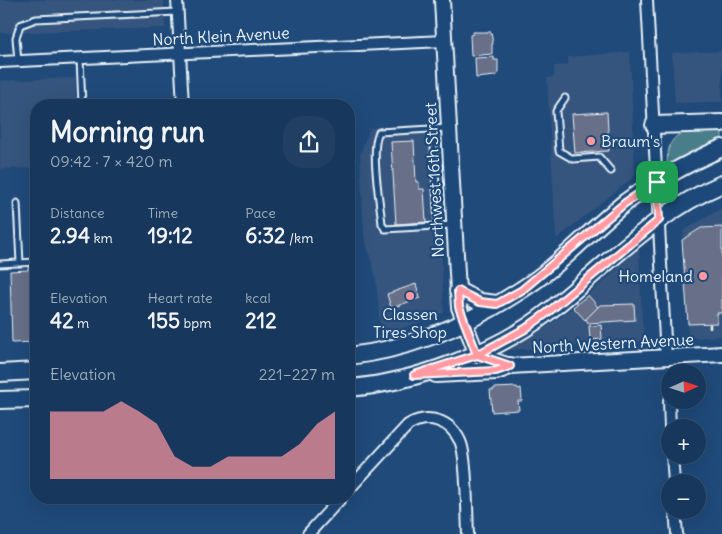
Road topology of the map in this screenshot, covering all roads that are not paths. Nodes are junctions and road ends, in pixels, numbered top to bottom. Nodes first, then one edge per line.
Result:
1 (177, 0) edge
2 (442, 0) edge
3 (647, 0) edge
4 (177, 12) junction
5 (444, 41) junction
6 (180, 53) junction
7 (80, 58) junction
8 (18, 61) junction
9 (0, 62) edge
10 (566, 98) dead end
11 (82, 99) edge
12 (183, 99) edge
13 (722, 123) edge
14 (654, 125) junction
15 (449, 128) junction
16 (433, 129) junction
17 (722, 148) edge
18 (612, 170) dead end
19 (657, 182) junction
20 (722, 184) edge
21 (17, 203) dead end
22 (659, 220) junction
23 (454, 225) junction
24 (438, 226) junction
25 (30, 262) edge
26 (20, 263) junction
27 (0, 264) edge
28 (458, 291) junction
29 (497, 304) junction
30 (465, 322) junction
31 (722, 354) edge
32 (355, 355) edge
33 (477, 355) junction
34 (666, 358) junction
35 (510, 366) junction
36 (30, 372) edge
37 (0, 373) edge
38 (414, 375) junction
39 (355, 387) edge
40 (30, 399) edge
41 (0, 400) edge
42 (355, 482) edge
43 (336, 504) edge
44 (676, 519) edge
45 (308, 534) edge
46 (468, 534) edge
47 (677, 534) edge

1 - 4 street
2 - 5 street, Northwest 16th Street
3 - 14 street
4 - 6 street
4 - 8 lane
5 - 6 street, North Klein Avenue
5 - 15 street, Northwest 16th Street
6 - 7 street, North Klein Avenue
6 - 12 street
7 - 8 street, North Klein Avenue
7 - 11 lane
8 - 9 street, North Klein Avenue
10 - 18 lane
13 - 14 main road
14 - 19 street
15 - 16 lane
15 - 23 street, Northwest 16th Street
16 - 24 lane
16 - 24 lane
17 - 19 main road
19 - 22 street
19 - 29 main road
20 - 22 main road
21 - 26 lane
22 - 33 main road
22 - 34 street
23 - 24 lane
23 - 28 street, Northwest 16th Street
25 - 26 lane
26 - 27 lane
28 - 29 main road
28 - 30 street, Northwest 16th Street
29 - 30 main road
30 - 32 main road
30 - 33 street, Northwest 16th Street
31 - 34 street, North Western Avenue
33 - 35 street, North Western Avenue
33 - 38 main road
34 - 35 street, North Western Avenue
35 - 38 main road
36 - 37 main road
38 - 39 main road
40 - 41 main road
42 - 46 street
43 - 45 street
44 - 47 street

